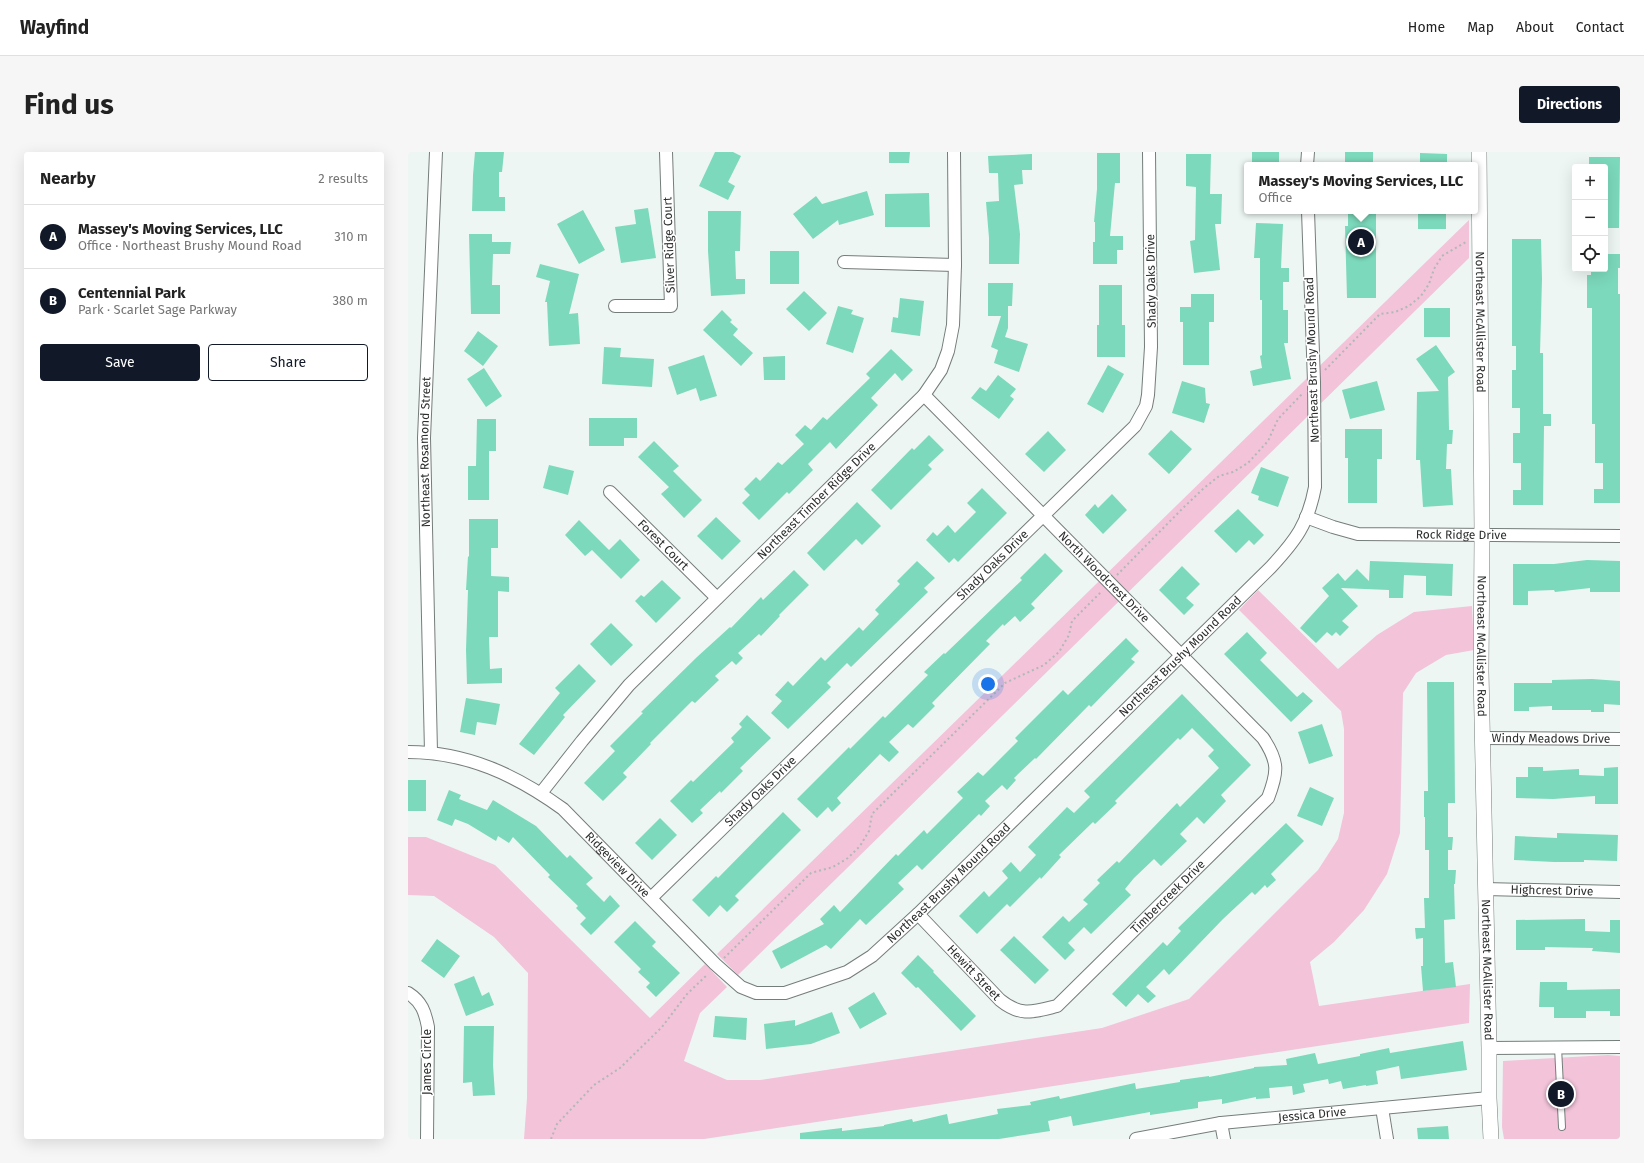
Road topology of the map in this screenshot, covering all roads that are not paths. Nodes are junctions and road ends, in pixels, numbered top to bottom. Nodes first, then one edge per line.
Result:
1 (436, 152) edge
2 (666, 152) edge
3 (954, 152) edge
4 (1149, 152) edge
5 (1479, 152) edge
6 (1308, 214) edge
7 (844, 262) dead end
8 (955, 265) junction
9 (615, 306) dead end
10 (924, 395) junction
11 (610, 492) dead end
12 (1043, 515) junction
13 (1306, 517) junction
14 (1482, 536) junction
15 (1620, 536) edge
16 (717, 598) junction
17 (1181, 655) junction
18 (1483, 738) junction
19 (1620, 739) edge
20 (408, 752) edge
21 (431, 752) junction
22 (1276, 765) joint
23 (541, 793) junction
24 (1485, 889) junction
25 (1620, 892) edge
26 (651, 898) junction
27 (918, 914) junction
28 (811, 984) joint
29 (408, 993) edge
30 (1039, 1011) joint
31 (1558, 1047) junction
32 (1620, 1047) edge
33 (1489, 1048) junction
34 (1489, 1098) junction
35 (1382, 1108) junction
36 (1221, 1123) junction
37 (1562, 1127) dead end
38 (427, 1139) edge
39 (1136, 1139) edge
40 (1224, 1139) edge
41 (1387, 1139) edge
42 (1491, 1139) edge

1 - 21 street, Northeast Rosamond Street
2 - 9 street, Silver Ridge Court
3 - 8 street, Northeast Timber Ridge Drive
4 - 12 street, Shady Oaks Drive
5 - 14 street, Northeast McAllister Road
6 - 13 street, Northeast Brushy Mound Road
7 - 8 street
8 - 10 street, Northeast Timber Ridge Drive
10 - 12 street, North Woodcrest Drive
10 - 16 street, Northeast Timber Ridge Drive
11 - 16 street, Forest Court
12 - 17 street, North Woodcrest Drive
12 - 26 street, Shady Oaks Drive
13 - 14 street, Rock Ridge Drive
13 - 17 street, Northeast Brushy Mound Road
14 - 15 street, Rock Ridge Drive
14 - 18 street, Northeast McAllister Road
16 - 23 street, Northeast Timber Ridge Drive
17 - 22 street, North Woodcrest Drive
17 - 27 street, Northeast Brushy Mound Road
18 - 19 street, Windy Meadows Drive
18 - 24 street, Northeast McAllister Road
20 - 21 street, Ridgeview Drive
21 - 23 street, Ridgeview Drive
22 - 30 street, Timbercreek Drive
23 - 26 street, Ridgeview Drive
24 - 25 street, Highcrest Drive
24 - 33 street, Northeast McAllister Road
26 - 28 street, Ridgeview Drive
27 - 28 street, Northeast Brushy Mound Road
27 - 30 street, Hewitt Street
29 - 38 street, James Circle
31 - 32 street
31 - 33 street
31 - 37 lane
33 - 34 street, Northeast McAllister Road
34 - 35 street, Jessica Drive
34 - 42 street, Northeast McAllister Road
35 - 36 street, Jessica Drive
35 - 41 street
36 - 39 street, Jessica Drive
36 - 40 street

